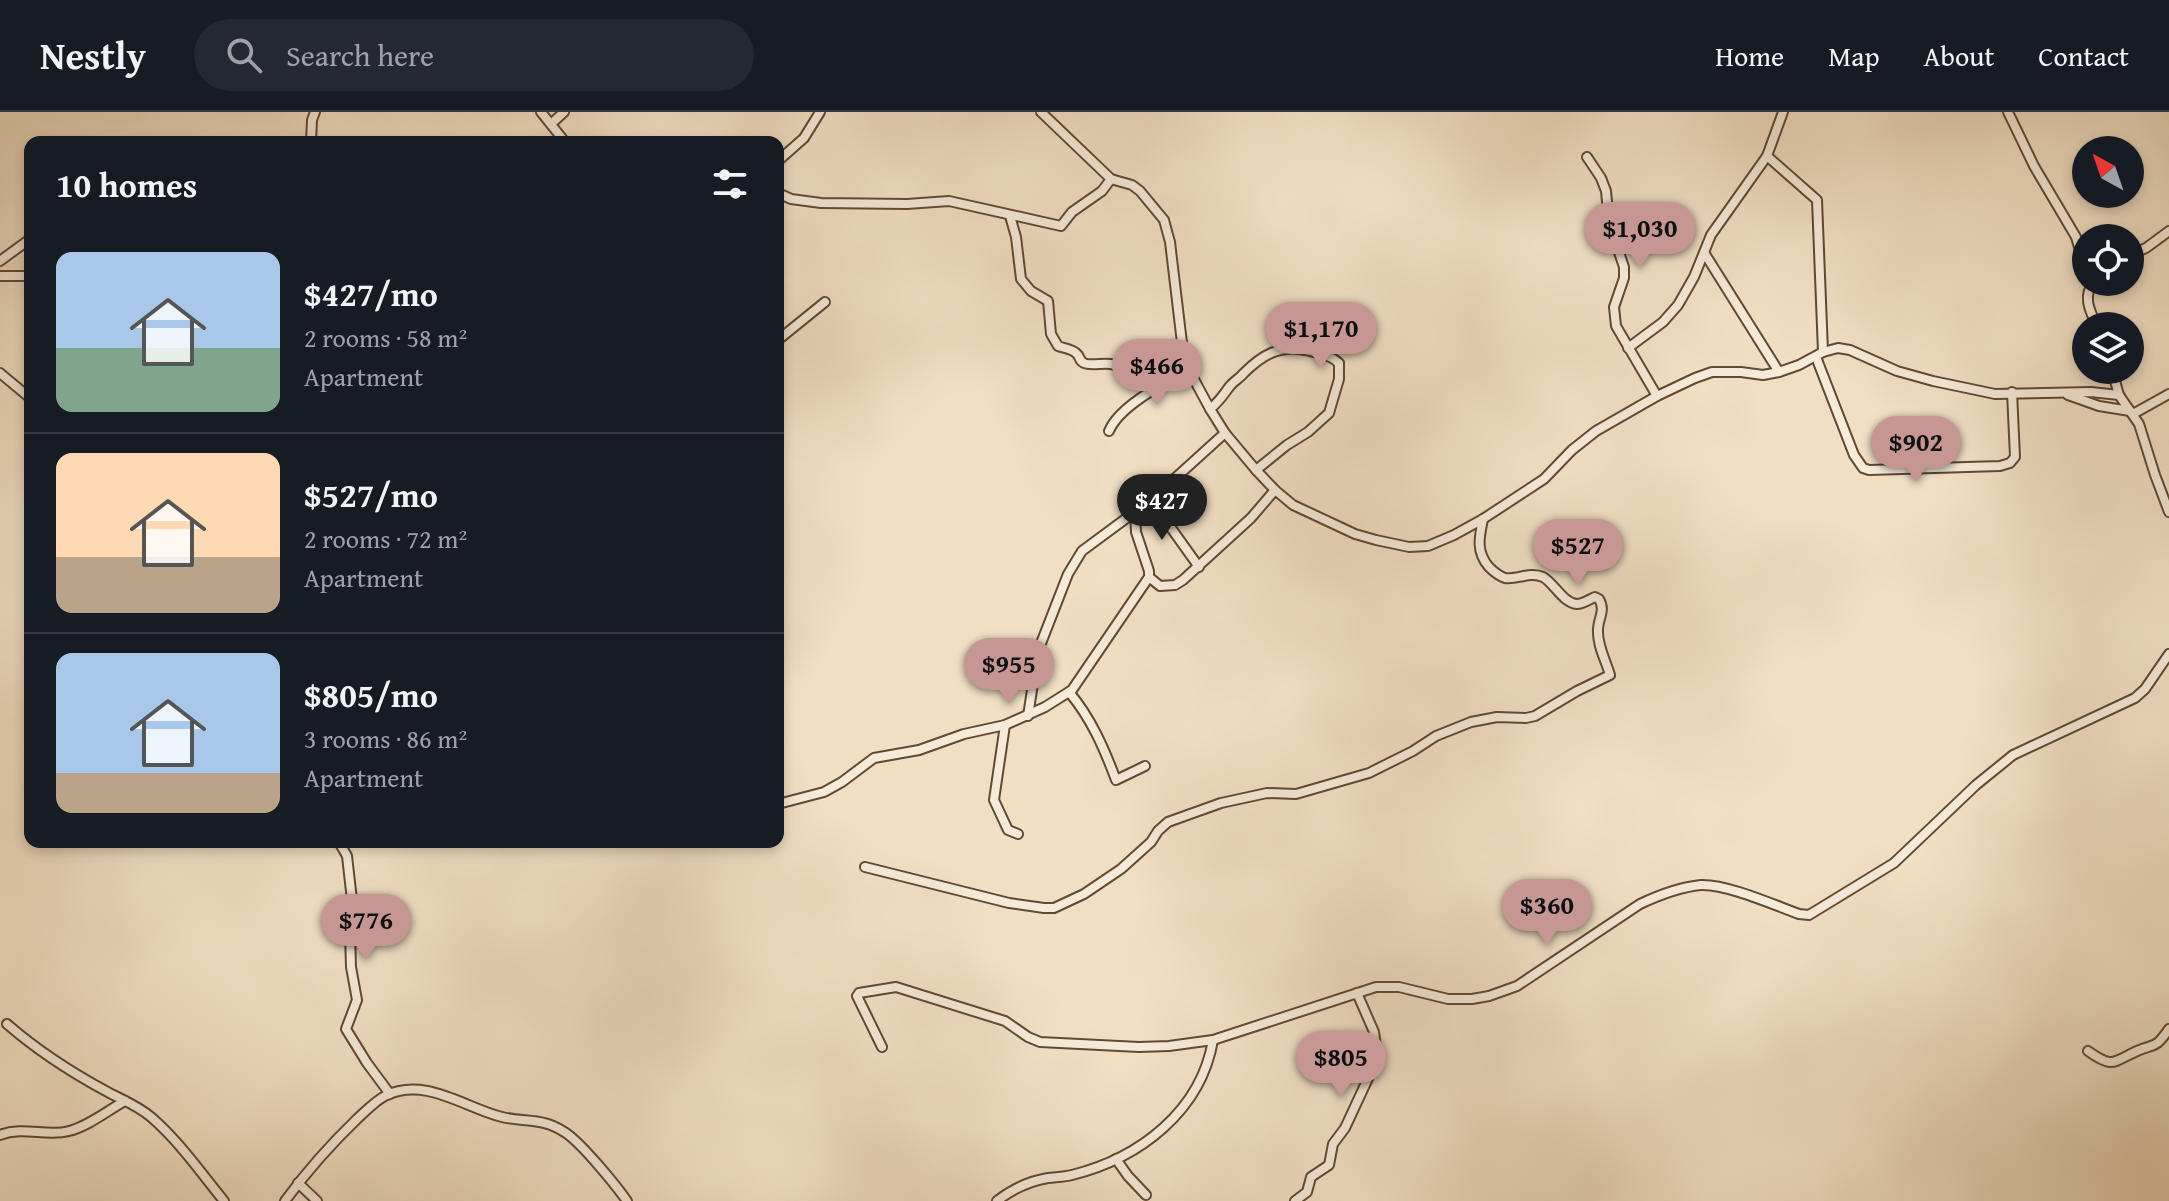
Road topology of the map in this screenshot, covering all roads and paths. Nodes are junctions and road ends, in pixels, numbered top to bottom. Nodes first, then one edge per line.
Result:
1 (315, 112) edge
2 (541, 112) edge
3 (564, 112) edge
4 (820, 112) edge
5 (1041, 112) edge
6 (1783, 112) edge
7 (2008, 112) edge
8 (551, 124) junction
9 (311, 136) edge
10 (560, 136) edge
11 (784, 156) edge
12 (1767, 156) junction
13 (1587, 157) dead end
14 (1111, 179) junction
15 (784, 196) edge
16 (1010, 216) junction
17 (2072, 228) edge
18 (2169, 231) edge
19 (24, 243) edge
20 (2144, 249) edge
21 (1705, 254) junction
22 (0, 261) edge
23 (0, 276) edge
24 (24, 276) edge
25 (825, 302) dead end
26 (784, 335) edge
27 (1182, 343) junction
28 (1628, 348) junction
29 (1820, 354) junction
30 (1189, 370) junction
31 (1779, 372) junction
32 (0, 373) edge
33 (2116, 384) edge
34 (2012, 392) junction
35 (24, 393) edge
36 (2060, 393) junction
37 (2169, 394) edge
38 (2119, 395) junction
39 (1657, 396) junction
40 (1210, 409) junction
41 (2131, 412) junction
42 (1109, 431) dead end
43 (1225, 433) junction
44 (1256, 470) junction
45 (1275, 490) junction
46 (1151, 500) junction
47 (1135, 510) junction
48 (2169, 512) edge
49 (1483, 519) junction
50 (1199, 567) junction
51 (1149, 577) junction
52 (2169, 654) edge
53 (1069, 692) junction
54 (1028, 716) junction
55 (1005, 725) junction
56 (1145, 766) dead end
57 (784, 802) edge
58 (1018, 834) dead end
59 (342, 848) edge
60 (865, 867) dead end
61 (1357, 993) junction
62 (7, 1024) dead end
63 (2169, 1029) edge
64 (1213, 1040) junction
65 (882, 1047) dead end
66 (2088, 1051) dead end
67 (390, 1094) junction
68 (125, 1101) junction
69 (0, 1135) edge
70 (1116, 1159) junction
71 (298, 1183) junction
72 (1146, 1195) dead end
73 (224, 1201) edge
74 (285, 1201) edge
75 (317, 1201) edge
76 (627, 1201) edge
77 (997, 1201) edge
78 (1295, 1201) edge

1 - 9 street
2 - 8 street
3 - 8 street
4 - 11 street
5 - 14 street
6 - 12 street
7 - 17 street
8 - 10 street
12 - 21 street
12 - 29 street
13 - 28 street
14 - 16 street
14 - 27 street
15 - 16 street
16 - 27 street
18 - 20 street
19 - 22 street
21 - 28 street
21 - 31 street
23 - 24 street
25 - 26 street
27 - 30 street
28 - 39 street
29 - 31 street
29 - 34 street
29 - 34 street
30 - 40 street
30 - 42 street
31 - 39 street
32 - 35 street
33 - 38 street
34 - 36 street
36 - 38 street
36 - 41 street
37 - 41 street
38 - 41 street
39 - 49 street
40 - 43 street
40 - 44 street
41 - 48 street
43 - 44 street
43 - 46 street
44 - 45 street
45 - 49 street
45 - 50 street
46 - 47 street
46 - 50 street
47 - 51 street
47 - 54 street
49 - 60 street
50 - 51 street
51 - 53 street
52 - 61 street
53 - 54 street
53 - 56 street
54 - 55 street
55 - 57 street
55 - 58 street
59 - 67 street
61 - 64 street
61 - 78 street
62 - 68 street
63 - 66 street
64 - 65 street
64 - 70 street
67 - 71 street
67 - 76 street
68 - 69 street
68 - 73 street
70 - 72 street
70 - 77 street
71 - 74 street
71 - 75 street

